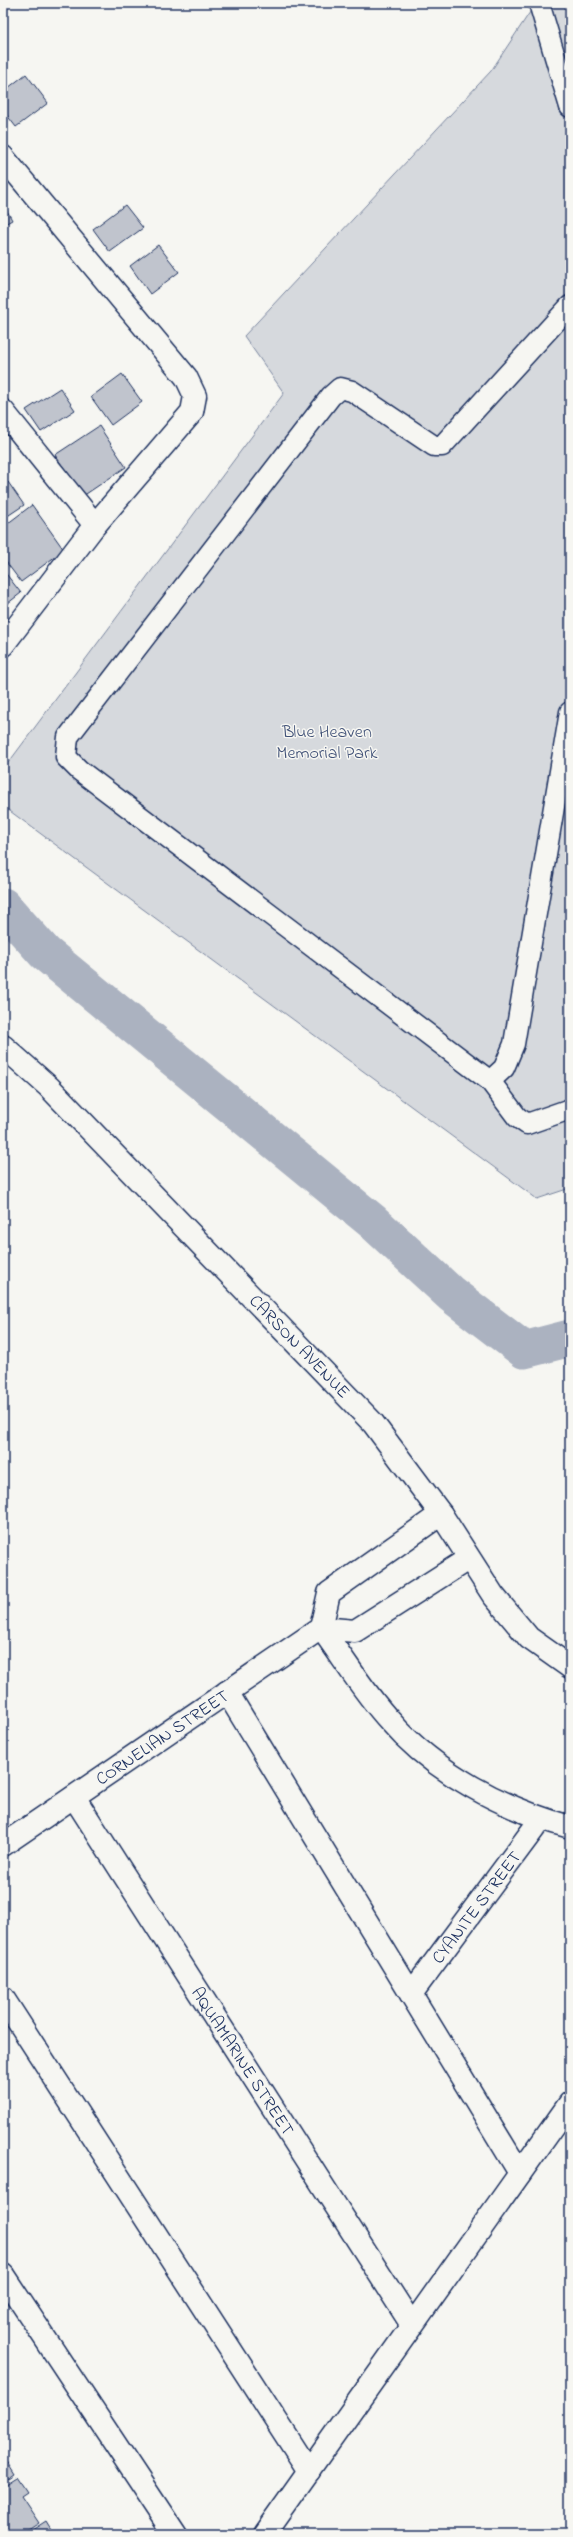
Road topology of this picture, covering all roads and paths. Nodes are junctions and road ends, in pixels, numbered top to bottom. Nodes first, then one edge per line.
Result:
1 (539, 3) edge
2 (570, 107) edge
3 (3, 157) edge
4 (570, 306) edge
5 (3, 411) edge
6 (95, 525) junction
7 (3, 645) edge
8 (570, 712) edge
9 (3, 1046) edge
10 (490, 1081) junction
11 (570, 1109) edge
12 (440, 1514) junction
13 (468, 1559) junction
14 (321, 1628) junction
15 (570, 1667) edge
16 (227, 1692) junction
17 (74, 1797) junction
18 (541, 1819) junction
19 (570, 1827) edge
20 (3, 1845) edge
21 (411, 1994) junction
22 (3, 1998) edge
23 (570, 2103) edge
24 (520, 2173) junction
25 (3, 2275) edge
26 (412, 2325) junction
27 (309, 2471) junction
28 (175, 2534) edge
29 (264, 2534) edge

1 - 2 lane
3 - 6 street
4 - 10 lane
5 - 6 street
6 - 7 street
8 - 10 lane
9 - 12 street, CARSON AVENUE
10 - 11 lane
12 - 13 street, CARSON AVENUE
12 - 14 street
13 - 14 street
13 - 15 street, CARSON AVENUE
14 - 16 street, CORNELIAN STREET
14 - 18 street
16 - 17 street, CORNELIAN STREET
16 - 21 street
17 - 20 street, CORNELIAN STREET
17 - 26 street, AQUAMARINE STREET
18 - 19 street
18 - 21 street, CYANITE STREET
21 - 24 street
22 - 27 street
23 - 24 street
24 - 26 street
25 - 28 street
26 - 27 street
27 - 29 street

